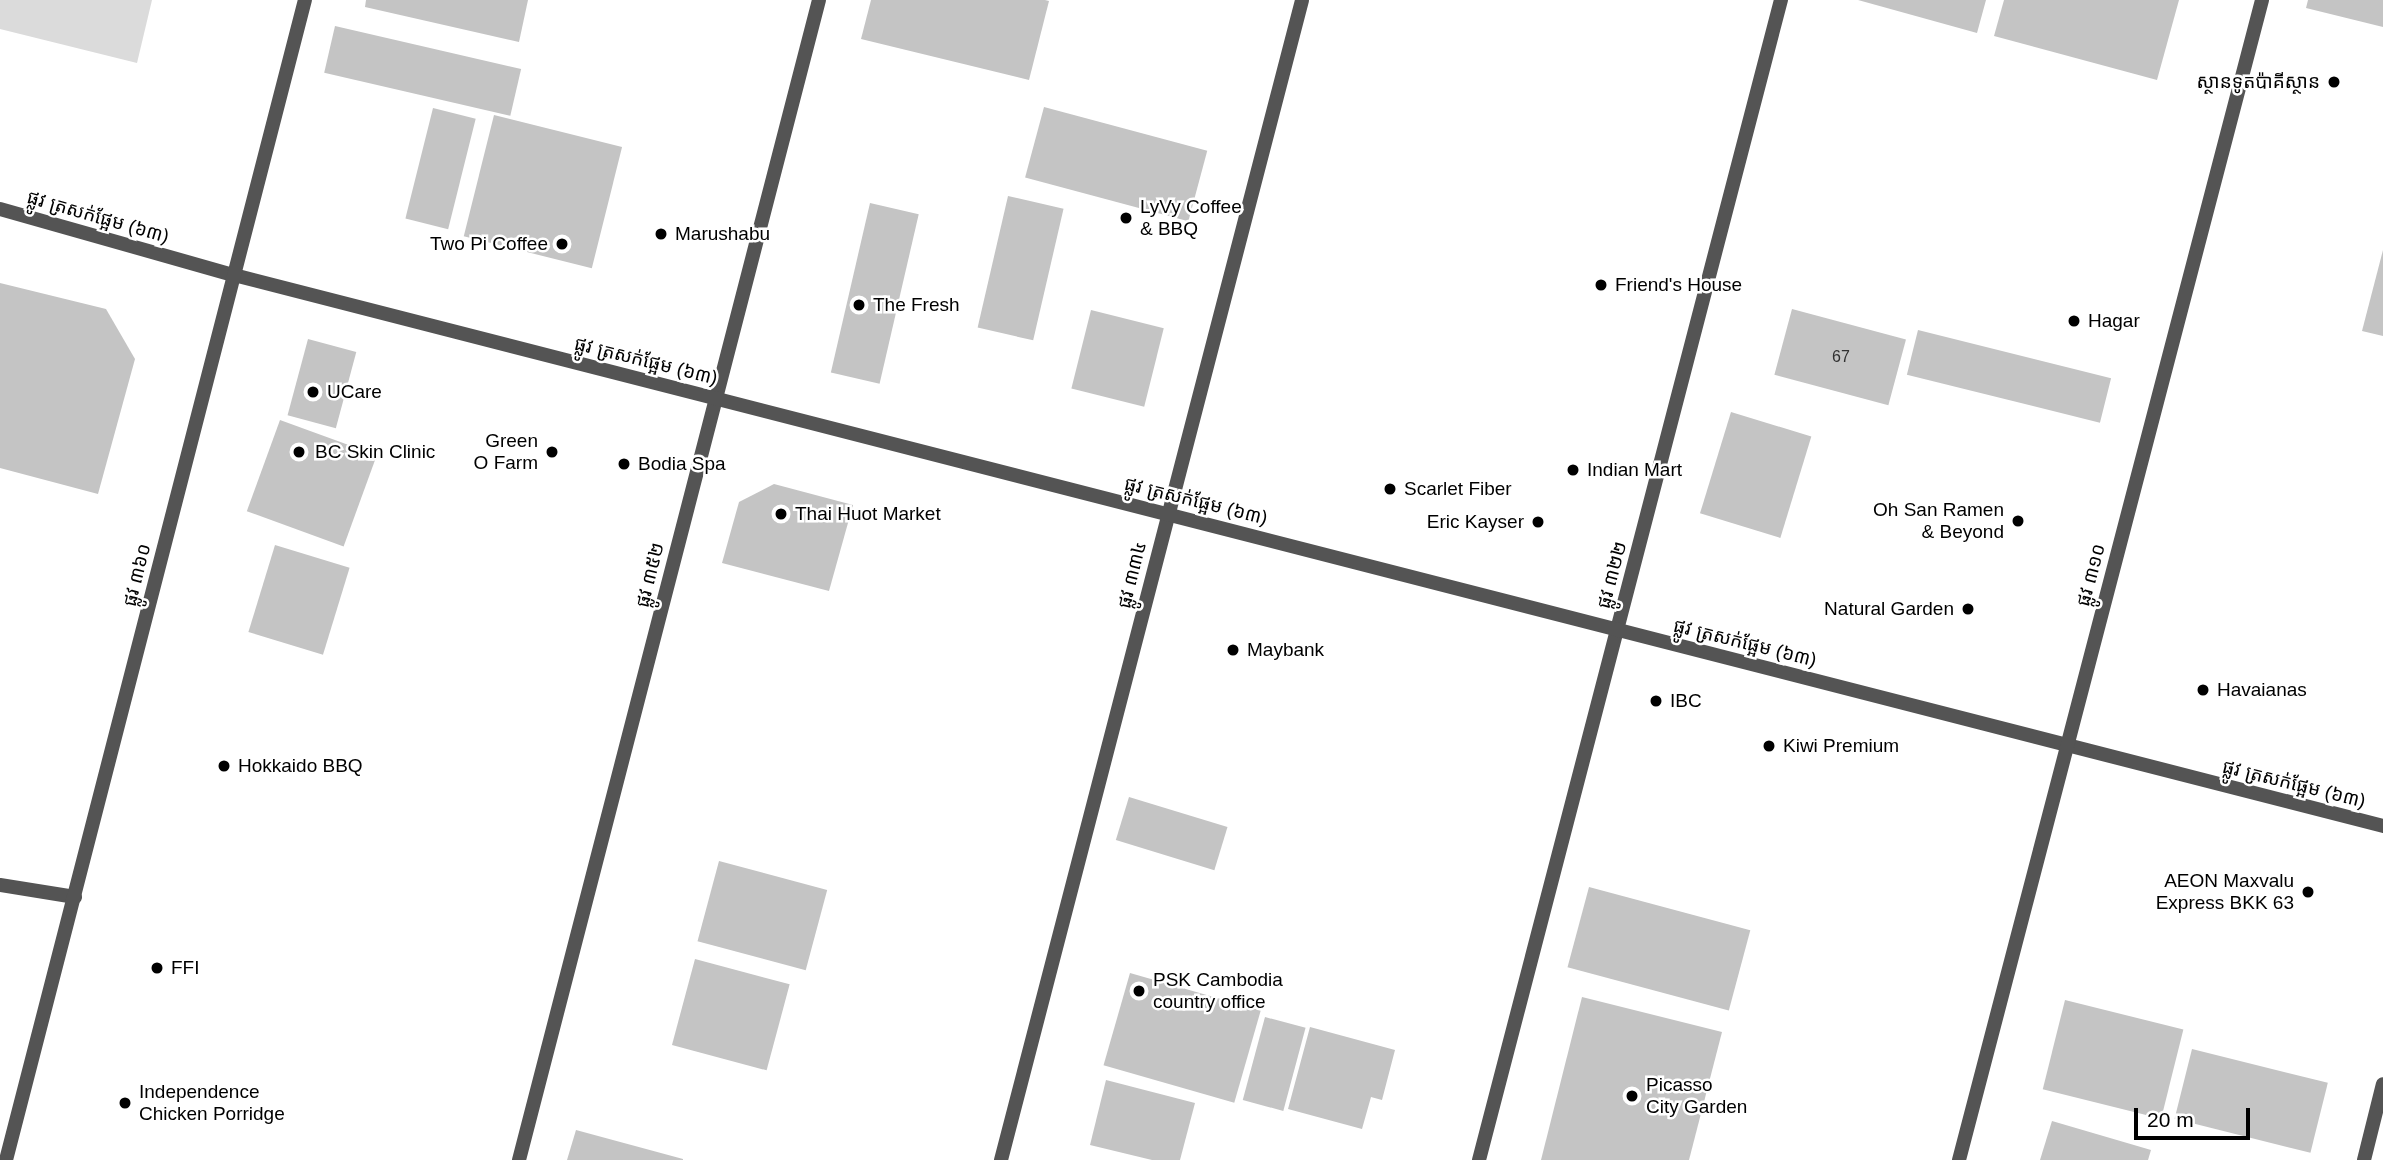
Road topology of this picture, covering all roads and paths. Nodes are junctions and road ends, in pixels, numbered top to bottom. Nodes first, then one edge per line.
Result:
1 (305, 0) edge
2 (819, 0) edge
3 (1302, 0) edge
4 (1781, 0) edge
5 (2262, 0) edge
6 (0, 209) edge
7 (234, 275) junction
8 (715, 398) junction
9 (1168, 514) junction
10 (1617, 630) junction
11 (2066, 745) junction
12 (2383, 826) edge
13 (0, 885) edge
14 (75, 897) junction
15 (2383, 1084) edge
16 (6, 1160) edge
17 (519, 1160) edge
18 (1001, 1160) edge
19 (1479, 1160) edge
20 (1959, 1160) edge
21 (2364, 1160) edge

1 - 7 street, ផ្លូវ ៣៦០
2 - 8 street, ផ្លូវ ៣៥២
3 - 9 street, ផ្លូវ ៣៣៤
4 - 10 street, ផ្លូវ ៣២២
5 - 11 street, ផ្លូវ ៣១០
6 - 7 street, ផ្លូវ ត្រសក់ផ្អែម (៦៣)
7 - 8 street, ផ្លូវ ត្រសក់ផ្អែម (៦៣)
7 - 14 street, ផ្លូវ ៣៦០
8 - 9 street, ផ្លូវ ត្រសក់ផ្អែម (៦៣)
8 - 17 street, ផ្លូវ ៣៥២
9 - 10 street, ផ្លូវ ត្រសក់ផ្អែម (៦៣)
9 - 18 street, ផ្លូវ ៣៣៤
10 - 11 street, ផ្លូវ ត្រសក់ផ្អែម (៦៣)
10 - 19 street, ផ្លូវ ៣២២
11 - 12 street, ផ្លូវ ត្រសក់ផ្អែម (៦៣)
11 - 20 street, ផ្លូវ ៣១០
13 - 14 street
14 - 16 street, ផ្លូវ ៣៦០
15 - 21 street

